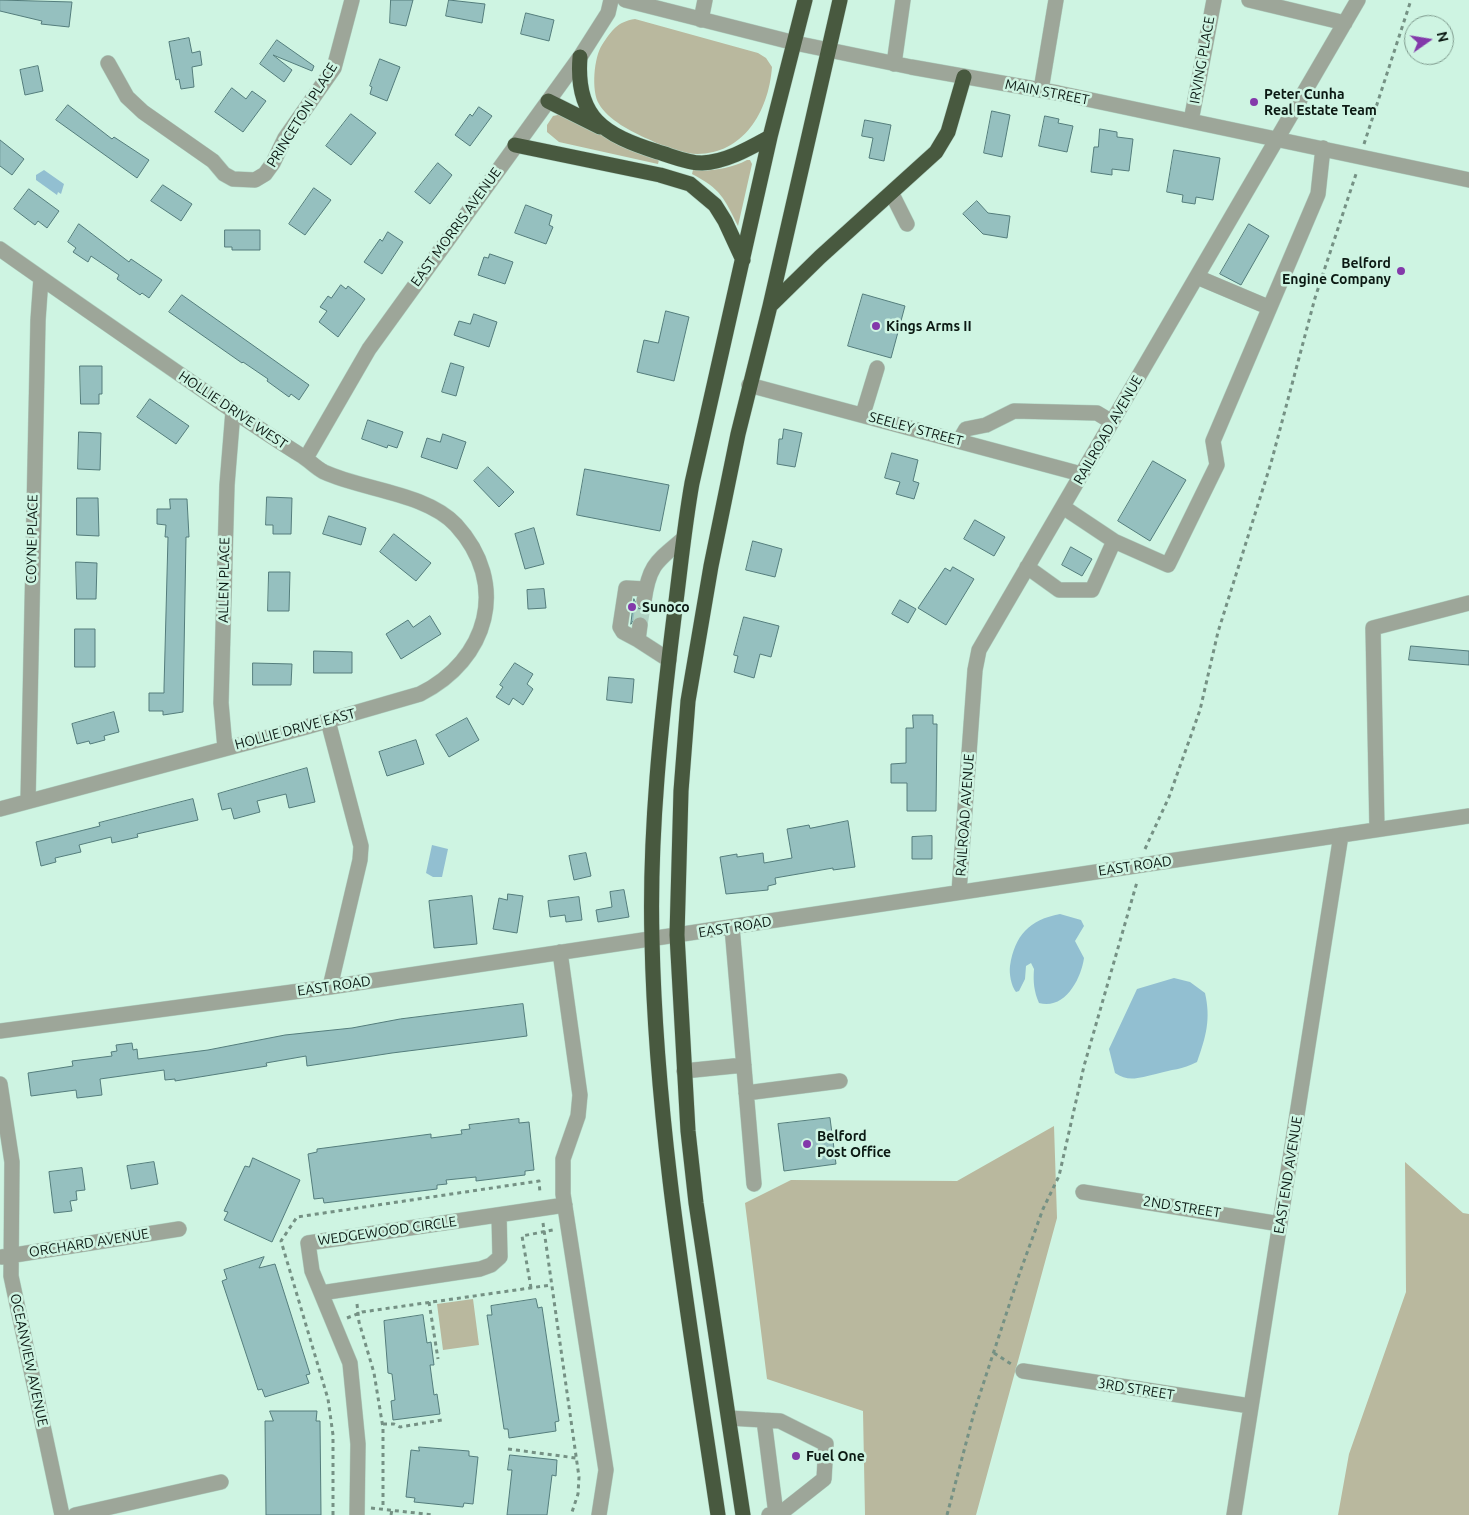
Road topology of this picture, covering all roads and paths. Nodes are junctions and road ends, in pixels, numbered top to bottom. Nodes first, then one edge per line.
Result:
1 (352, 0) edge
2 (611, 0) edge
3 (706, 0) edge
4 (805, 0) edge
5 (840, 0) edge
6 (903, 0) edge
7 (1056, 0) edge
8 (1214, 0) edge
9 (1249, 0) edge
10 (1358, 0) edge
11 (1411, 0) edge
12 (634, 1) edge
13 (701, 20) junction
14 (1345, 23) junction
15 (795, 43) junction
16 (830, 49) junction
17 (580, 57) junction
18 (108, 63) dead end
19 (894, 64) junction
20 (964, 77) junction
21 (1041, 90) junction
22 (548, 101) junction
23 (1191, 120) junction
24 (602, 127) junction
25 (770, 137) junction
26 (1277, 140) junction
27 (1364, 144) dead end
28 (516, 146) junction
29 (1323, 148) junction
30 (1357, 170) dead end
31 (1469, 180) edge
32 (892, 194) junction
33 (907, 224) dead end
34 (0, 249) edge
35 (744, 260) junction
36 (1197, 277) junction
37 (40, 278) junction
38 (770, 306) junction
39 (1268, 307) junction
40 (877, 368) dead end
41 (750, 385) junction
42 (234, 411) junction
43 (863, 414) junction
44 (1112, 422) junction
45 (960, 441) junction
46 (306, 458) junction
47 (1081, 474) junction
48 (1063, 507) junction
49 (683, 539) junction
50 (1114, 541) junction
51 (472, 549) joint
52 (1027, 567) junction
53 (1469, 603) edge
54 (669, 660) junction
55 (328, 721) junction
56 (225, 748) junction
57 (28, 800) junction
58 (0, 809) edge
59 (1469, 816) edge
60 (1377, 829) junction
61 (1341, 835) junction
62 (1144, 854) dead end
63 (1137, 880) dead end
64 (959, 892) junction
65 (732, 927) junction
66 (677, 935) junction
67 (652, 939) junction
68 (560, 952) junction
69 (330, 986) junction
70 (0, 1032) edge
71 (744, 1065) junction
72 (684, 1071) junction
73 (840, 1081) dead end
74 (0, 1084) edge
75 (746, 1093) junction
76 (754, 1184) dead end
77 (1083, 1192) dead end
78 (564, 1205) junction
79 (499, 1215) junction
80 (543, 1217) dead end
81 (1280, 1224) junction
82 (559, 1228) dead end
83 (179, 1229) dead end
84 (543, 1232) junction
85 (5, 1257) edge
86 (551, 1286) junction
87 (354, 1288) junction
88 (531, 1288) junction
89 (322, 1293) junction
90 (429, 1302) junction
91 (358, 1314) junction
92 (334, 1321) junction
93 (438, 1359) dead end
94 (1023, 1371) dead end
95 (1250, 1406) junction
96 (728, 1418) junction
97 (442, 1420) dead end
98 (764, 1420) junction
99 (383, 1424) junction
100 (508, 1450) dead end
101 (576, 1458) junction
102 (221, 1482) dead end
103 (383, 1508) junction
104 (392, 1510) junction
105 (358, 1511) edge
106 (773, 1514) edge
107 (62, 1515) edge
108 (74, 1515) edge
109 (392, 1515) edge
110 (434, 1515) edge
111 (571, 1515) edge
112 (599, 1515) edge
113 (718, 1515) edge
114 (743, 1515) edge
115 (948, 1515) edge
116 (1234, 1515) edge

1 - 18 street, PRINCETON PLACE
2 - 17 street, EAST MORRIS AVENUE
3 - 13 street
4 - 15 highway
5 - 16 highway
6 - 19 street
7 - 21 street
8 - 23 street, IRVING PLACE
9 - 14 street
10 - 14 street, RAILROAD AVENUE
11 - 27 path
12 - 13 street, MAIN STREET
13 - 15 street, MAIN STREET
14 - 26 street, RAILROAD AVENUE
15 - 16 street, MAIN STREET
15 - 25 highway
16 - 19 street, MAIN STREET
16 - 38 highway
17 - 22 street, EAST MORRIS AVENUE
17 - 24 highway
19 - 20 street, MAIN STREET
20 - 21 street, MAIN STREET
20 - 32 highway
21 - 23 street, MAIN STREET
22 - 24 highway
22 - 28 street, EAST MORRIS AVENUE
23 - 26 street, MAIN STREET
24 - 25 highway
25 - 35 highway
26 - 29 street, MAIN STREET
26 - 36 street, RAILROAD AVENUE
28 - 35 highway
28 - 46 street, EAST MORRIS AVENUE
29 - 31 street, MAIN STREET
29 - 39 street
30 - 62 path
32 - 33 street
32 - 38 highway
34 - 37 street, HOLLIE DRIVE WEST
35 - 49 highway
36 - 39 street
36 - 44 street, RAILROAD AVENUE
37 - 42 street, HOLLIE DRIVE WEST
37 - 57 street, COYNE PLACE
38 - 41 highway
39 - 50 street
40 - 43 street
41 - 43 street, SEELEY STREET
41 - 66 highway
42 - 46 street, HOLLIE DRIVE WEST
42 - 56 street, ALLEN PLACE
43 - 45 street, SEELEY STREET
44 - 45 street
44 - 47 street, RAILROAD AVENUE
45 - 47 street, SEELEY STREET
46 - 51 street, HOLLIE DRIVE WEST
47 - 48 street, RAILROAD AVENUE
48 - 50 street
48 - 52 street, RAILROAD AVENUE
49 - 54 highway
49 - 54 street
50 - 52 street
51 - 55 street, HOLLIE DRIVE EAST
52 - 64 street, RAILROAD AVENUE
53 - 60 street
54 - 67 highway
55 - 56 street, HOLLIE DRIVE EAST
55 - 69 street
56 - 57 street, HOLLIE DRIVE EAST
57 - 58 street, HOLLIE DRIVE EAST
59 - 60 street, EAST ROAD
60 - 61 street, EAST ROAD
61 - 64 street, EAST ROAD
61 - 81 street, EAST END AVENUE
63 - 115 path
64 - 65 street, EAST ROAD
65 - 66 street, EAST ROAD
65 - 71 street
66 - 67 street, EAST ROAD
66 - 72 highway
67 - 68 street, EAST ROAD
67 - 113 highway
68 - 69 street, EAST ROAD
68 - 78 street
69 - 70 street, EAST ROAD
71 - 72 street
71 - 75 street
72 - 96 highway
73 - 75 street
74 - 85 street, OCEANVIEW AVENUE
75 - 76 street
77 - 81 street, 2ND STREET
78 - 79 street, WEDGEWOOD CIRCLE
78 - 112 street
79 - 87 street
79 - 89 street, WEDGEWOOD CIRCLE
80 - 84 path
81 - 95 street, EAST END AVENUE
82 - 84 path
83 - 85 street, ORCHARD AVENUE
84 - 86 path
84 - 88 path
85 - 107 street, OCEANVIEW AVENUE
86 - 88 path
86 - 101 path
87 - 89 street
87 - 91 path
88 - 90 path
89 - 92 street, WEDGEWOOD CIRCLE
90 - 91 path
90 - 93 path
91 - 92 path
91 - 99 path
92 - 105 street, WEDGEWOOD CIRCLE
94 - 95 street, 3RD STREET
95 - 116 street, EAST END AVENUE
96 - 98 street
96 - 114 highway
97 - 99 path
98 - 106 street
98 - 106 street
99 - 103 path
100 - 101 path
101 - 111 path
102 - 108 street
103 - 104 path
103 - 105 path
104 - 109 path
104 - 110 path

